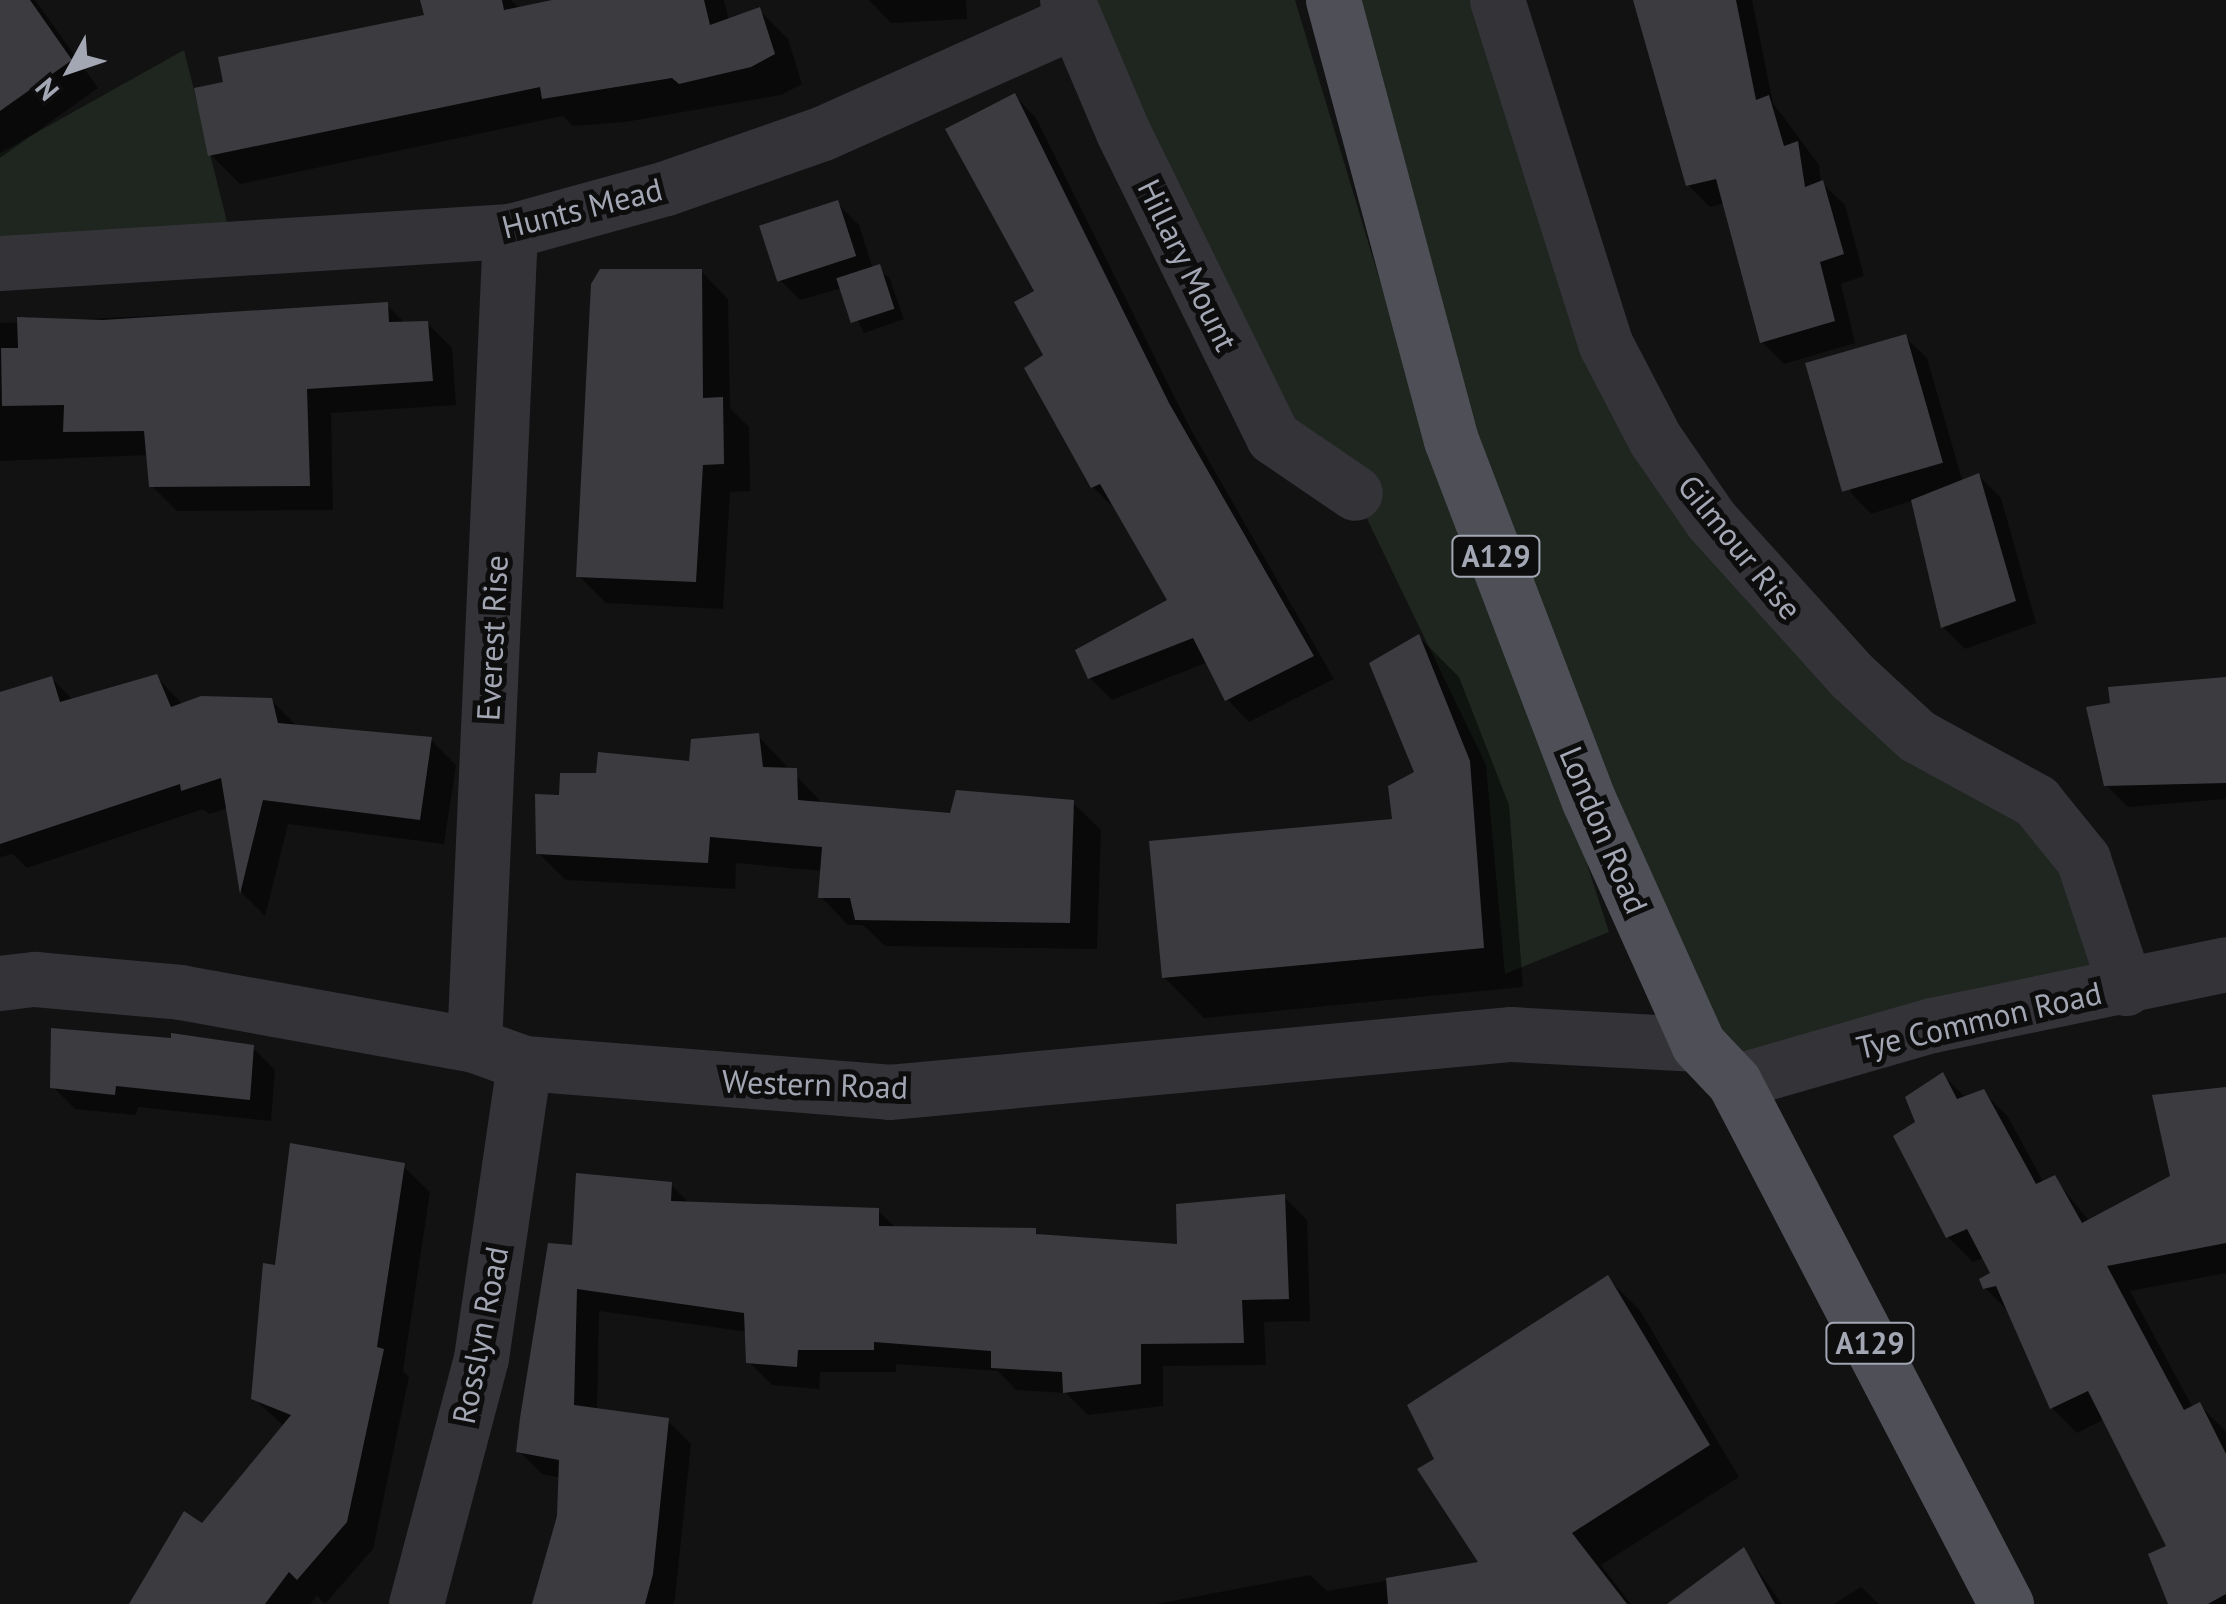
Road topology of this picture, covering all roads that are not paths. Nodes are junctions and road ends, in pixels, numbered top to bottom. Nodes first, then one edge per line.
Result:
1 (1332, 0) edge
2 (1497, 0) edge
3 (1070, 10) edge
4 (510, 231) junction
5 (0, 263) edge
6 (1355, 494) dead end
7 (2226, 964) edge
8 (0, 983) edge
9 (2126, 988) junction
10 (474, 1044) junction
11 (524, 1063) junction
12 (1716, 1063) junction
13 (416, 1604) edge
14 (2006, 1604) edge

1 - 12 main road, London Road / A129
2 - 9 street, Gilmour Rise
3 - 4 street, Hunts Mead
3 - 6 street, Hillary Mount
4 - 5 street, Hunts Mead
4 - 10 street, Everest Rise
7 - 9 street, Tye Common Road
8 - 10 street, Western Road
9 - 12 street, Tye Common Road
10 - 11 street, Western Road
11 - 12 street, Western Road
11 - 13 street, Rosslyn Road
12 - 14 main road, London Road / A129

